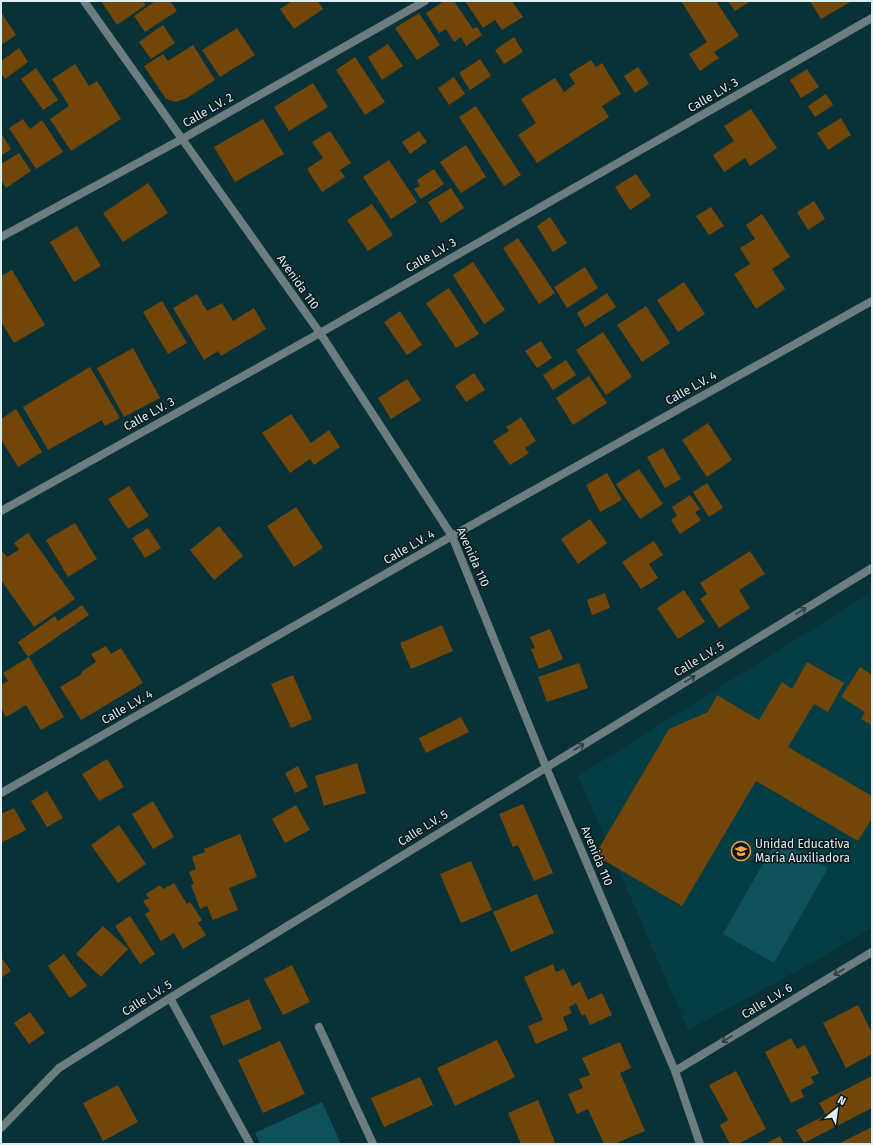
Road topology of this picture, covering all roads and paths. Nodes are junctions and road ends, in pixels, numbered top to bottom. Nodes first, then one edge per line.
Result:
1 (84, 1) edge
2 (425, 1) edge
3 (872, 18) edge
4 (182, 139) junction
5 (1, 237) edge
6 (872, 301) edge
7 (320, 332) junction
8 (1, 511) edge
9 (452, 536) junction
10 (872, 568) edge
11 (546, 767) junction
12 (1, 793) edge
13 (872, 952) edge
14 (170, 998) junction
15 (319, 1027) dead end
16 (675, 1071) junction
17 (1, 1128) edge
18 (250, 1144) edge
19 (373, 1144) edge
20 (700, 1144) edge

1 - 4 street, Avenida 110
2 - 4 street, Calle L.V. 2
3 - 7 street, Calle L.V. 3
4 - 5 street, Calle L.V. 2
4 - 7 street, Avenida 110
6 - 9 street, Calle L.V. 4
7 - 8 street, Calle L.V. 3
7 - 9 street, Avenida 110
9 - 11 street, Avenida 110
9 - 12 street, Calle L.V. 4
11 -> 10 street, Calle L.V. 5
11 - 14 street, Calle L.V. 5
11 - 16 street, Avenida 110
13 -> 16 street, Calle L.V. 6
14 - 17 street, Calle L.V. 5
14 - 18 street
15 - 19 street
16 - 20 street, Avenida 110

